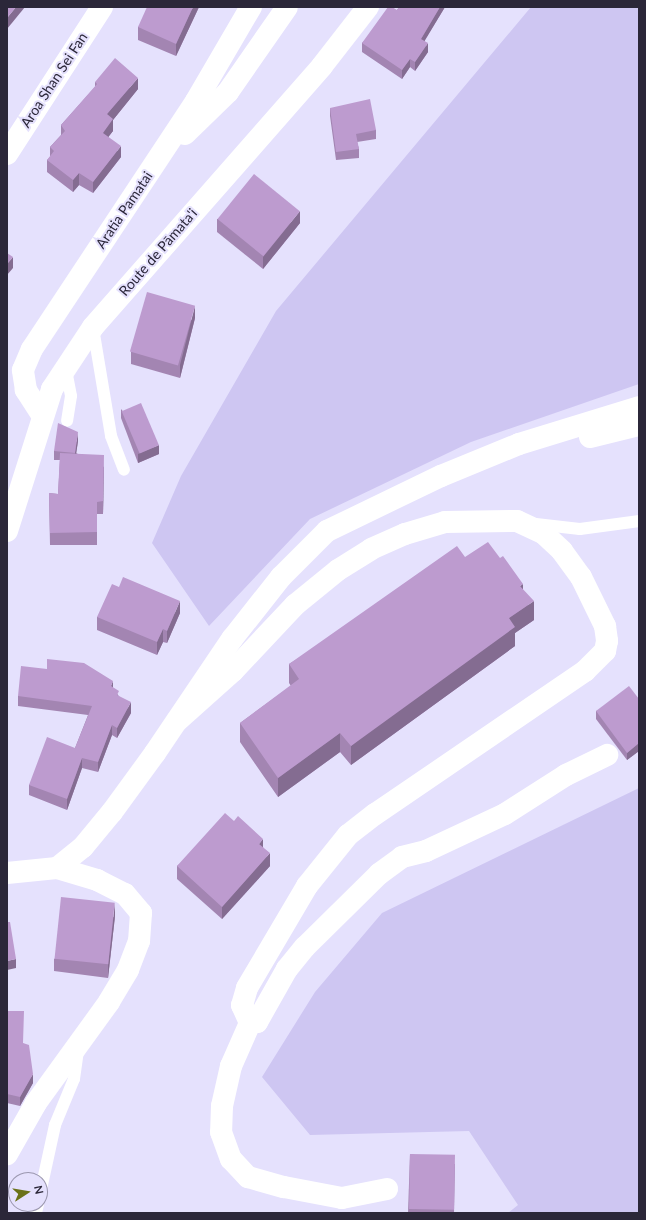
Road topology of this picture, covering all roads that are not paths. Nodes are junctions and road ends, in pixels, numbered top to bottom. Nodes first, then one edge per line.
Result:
1 (102, 7) edge
2 (251, 7) edge
3 (287, 7) edge
4 (368, 7) edge
5 (7, 154) edge
6 (156, 161) junction
7 (93, 328) junction
8 (66, 370) junction
9 (639, 407) edge
10 (42, 415) junction
11 (67, 421) dead end
12 (639, 424) edge
13 (124, 470) dead end
14 (424, 484) junction
15 (517, 521) junction
16 (639, 521) edge
17 (7, 531) edge
18 (177, 721) junction
19 (607, 755) dead end
20 (57, 868) junction
21 (7, 873) edge
22 (250, 1023) junction
23 (81, 1039) junction
24 (7, 1154) edge
25 (45, 1172) edge
26 (387, 1190) dead end

1 - 5 street, Aroa Shan Sei Fan
2 - 6 street, Aratia Pamatai
3 - 6 street
4 - 7 street, Route de Pāmata'i
6 - 10 street, Aratia Pamatai
7 - 8 street, Route de Pāmata'i
7 - 13 lane
8 - 10 street, Route de Pāmata'i
8 - 11 lane
9 - 14 street
10 - 17 street, Route de Pāmata'i
12 - 14 street
14 - 18 street
15 - 16 lane
15 - 18 street
15 - 22 street
18 - 20 street
19 - 22 street
20 - 21 street
20 - 23 street
22 - 26 street
23 - 24 street
23 - 25 lane

